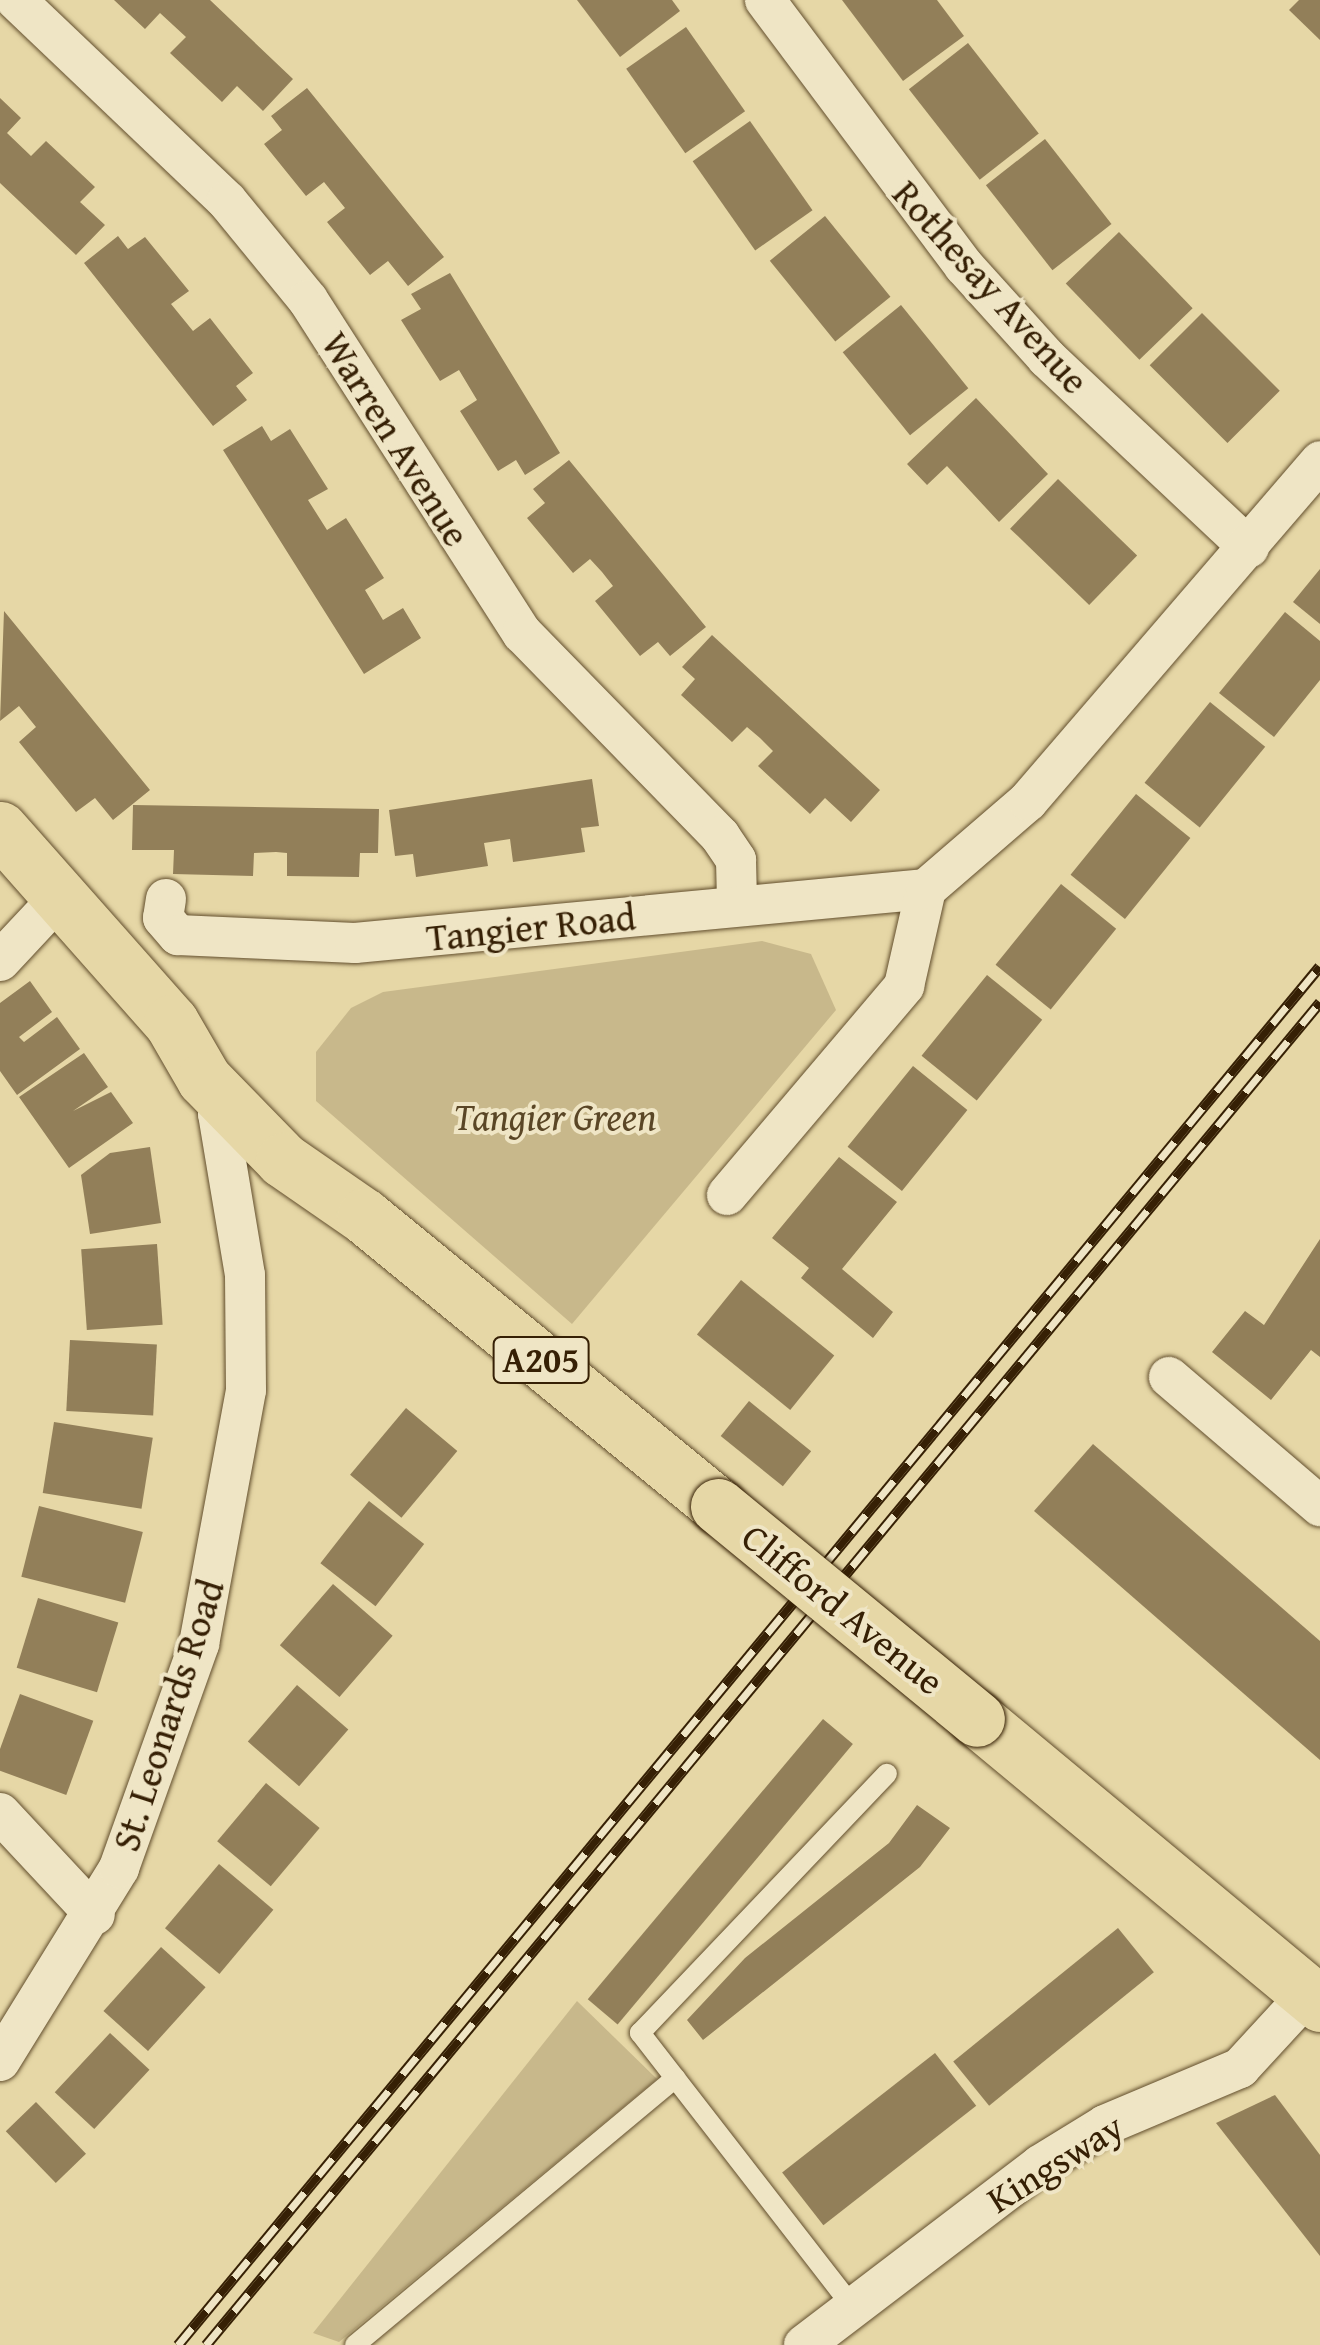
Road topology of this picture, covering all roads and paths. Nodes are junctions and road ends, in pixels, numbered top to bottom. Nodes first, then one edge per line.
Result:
1 (16, 0) edge
2 (765, 0) edge
3 (1320, 461) edge
4 (1249, 548) junction
5 (0, 828) edge
6 (926, 889) junction
7 (58, 899) junction
8 (166, 899) dead end
9 (737, 900) junction
10 (0, 961) edge
11 (171, 1022) junction
12 (226, 1102) junction
13 (727, 1195) dead end
14 (364, 1216) junction
15 (1169, 1378) dead end
16 (1320, 1506) edge
17 (887, 1774) dead end
18 (0, 1813) edge
19 (95, 1915) junction
20 (1314, 1998) edge
21 (0, 2061) edge
22 (675, 2078) junction
23 (852, 2306) junction
24 (354, 2345) edge
25 (804, 2345) edge

1 - 9 street, Warren Avenue
2 - 4 street, Rothesay Avenue
3 - 4 street
4 - 6 street
5 - 7 highway, Clifford Avenue / A205
6 - 9 street, Tangier Road
6 - 13 street
7 - 10 street
7 - 11 highway, Clifford Avenue / A205
8 - 9 street, Tangier Road
11 - 12 highway, Clifford Avenue / A205
11 - 14 highway, Clifford Avenue / A205
12 - 14 highway, Clifford Avenue / A205
12 - 19 street, St. Leonards Road
14 - 20 highway, Clifford Avenue / A205, bridge
15 - 16 street
17 - 22 lane
18 - 19 street
19 - 21 street, St. Leonards Road
20 - 23 street, Kingsway
22 - 23 lane
22 - 24 lane
23 - 25 street, Kingsway

